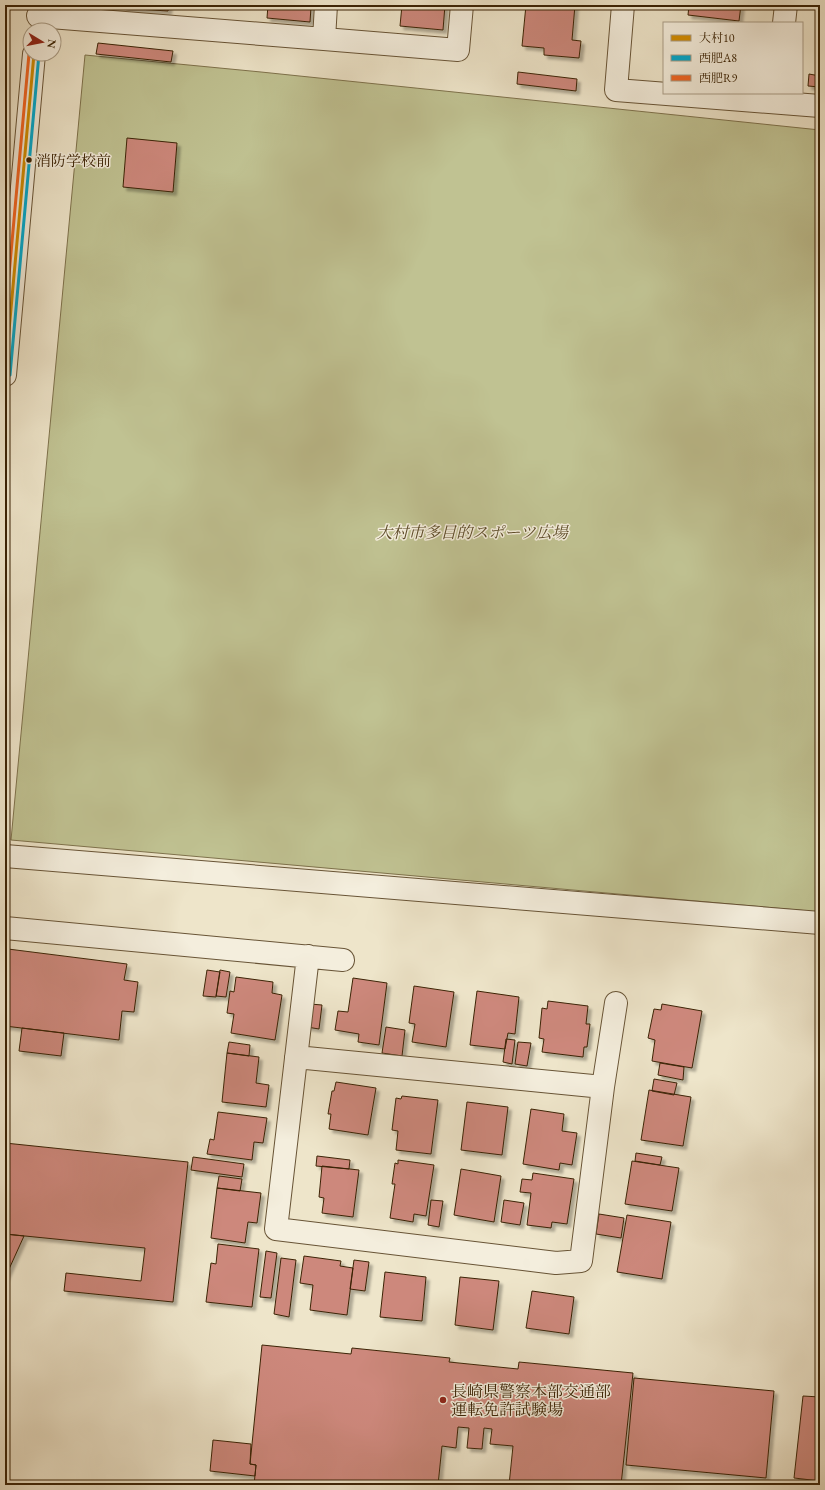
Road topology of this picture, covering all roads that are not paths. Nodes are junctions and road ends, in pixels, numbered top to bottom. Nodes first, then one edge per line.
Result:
1 (326, 5) edge
2 (462, 5) edge
3 (623, 5) edge
4 (786, 5) edge
5 (38, 17) edge
6 (784, 22) edge
7 (324, 39) junction
8 (33, 62) edge
9 (663, 92) edge
10 (697, 94) edge
11 (778, 98) edge
12 (820, 106) edge
13 (5, 375) edge
14 (5, 856) edge
15 (820, 923) edge
16 (5, 928) edge
17 (308, 956) junction
18 (343, 960) dead end
19 (616, 1002) dead end
20 (296, 1057) junction
21 (603, 1087) junction

1 - 7 street
2 - 7 street
3 - 9 street
4 - 6 street
5 - 7 street
8 - 13 street
10 - 11 street
11 - 12 street
14 - 15 street
16 - 17 street
17 - 18 street
17 - 20 street
19 - 21 street
20 - 21 street
20 - 21 street

